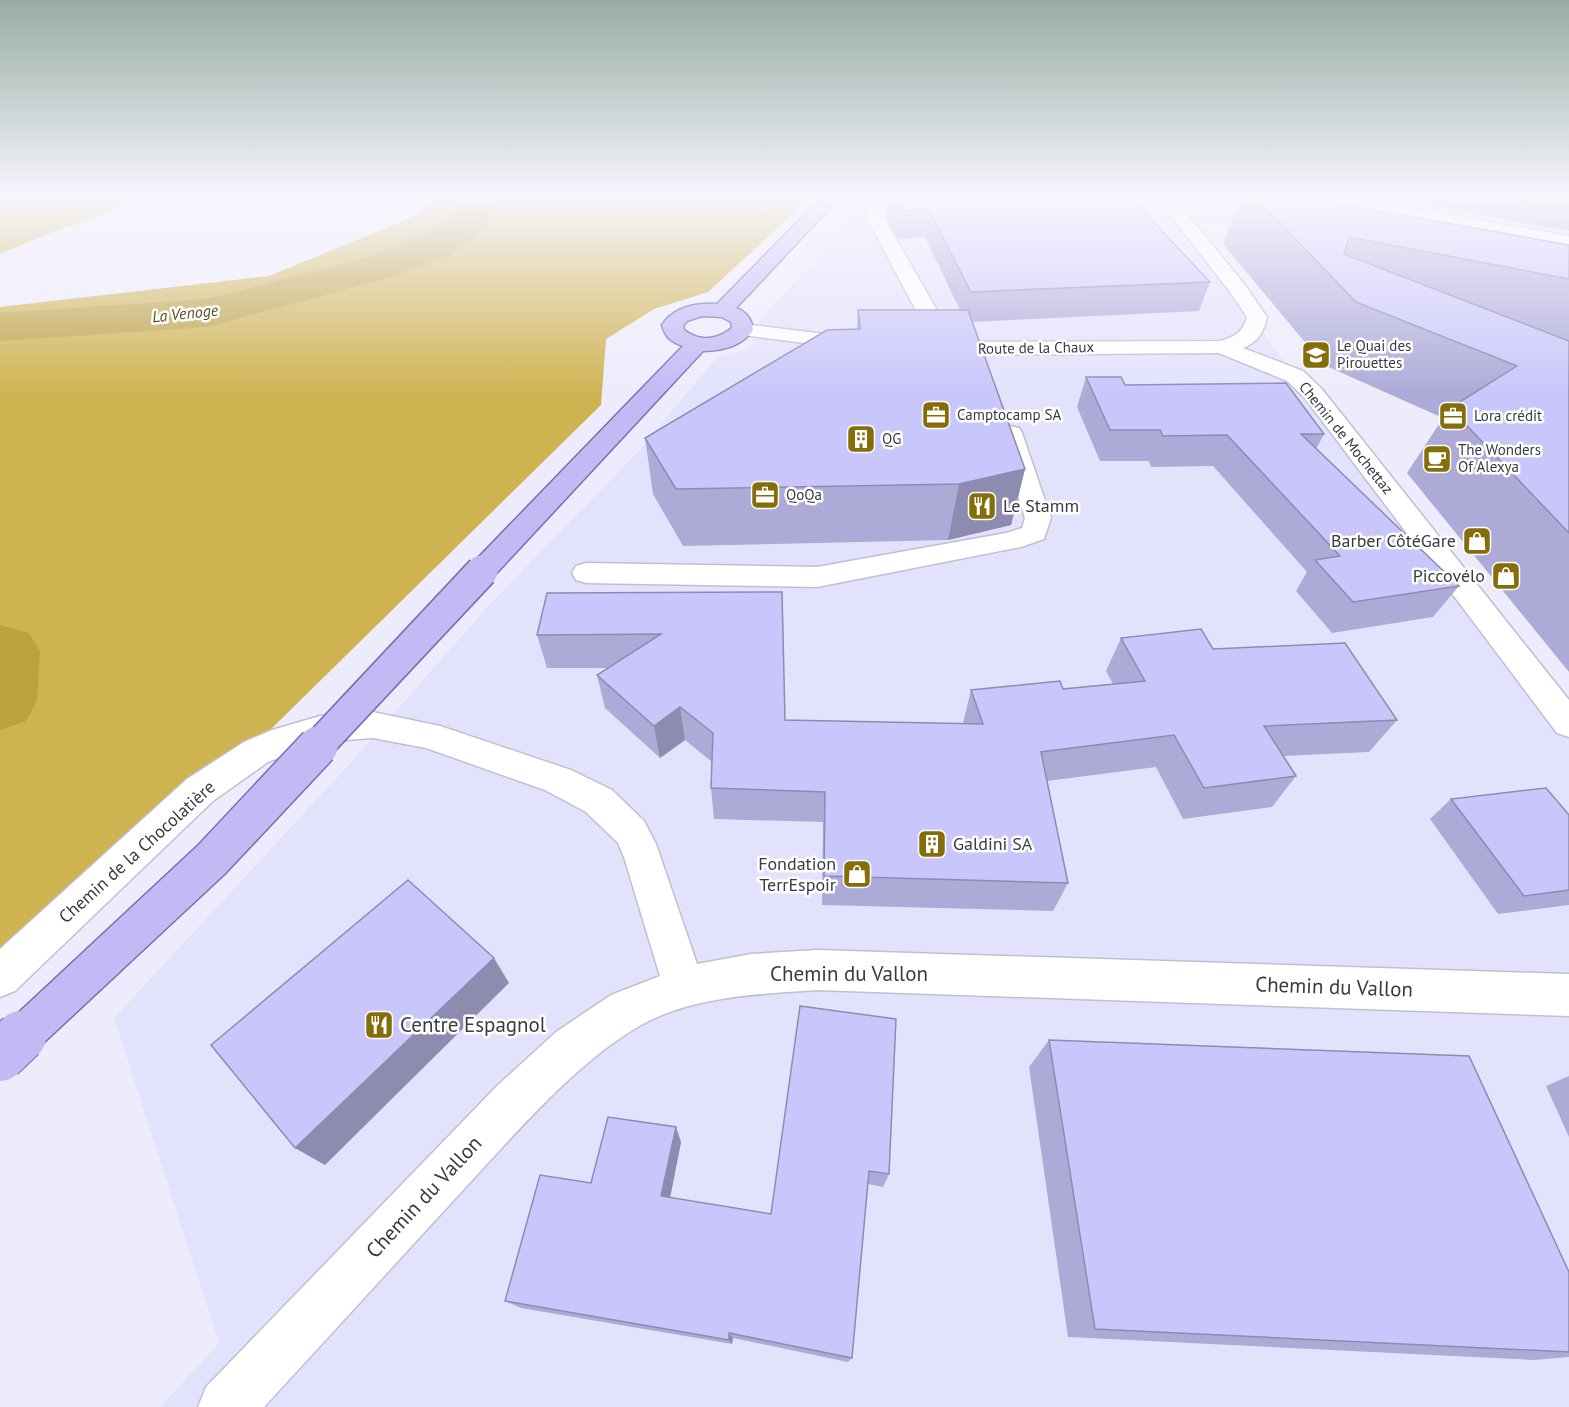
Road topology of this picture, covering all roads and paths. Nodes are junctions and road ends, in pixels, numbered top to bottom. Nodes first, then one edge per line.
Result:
1 (768, 264) edge
2 (901, 264) edge
3 (1217, 264) edge
4 (722, 311) junction
5 (743, 330) junction
6 (697, 344) junction
7 (879, 347) edge
8 (1222, 347) junction
9 (948, 349) junction
10 (982, 349) junction
11 (913, 350) edge
12 (990, 375) edge
13 (1001, 408) edge
14 (586, 573) dead end
15 (1569, 724) edge
16 (0, 977) edge
17 (684, 987) junction
18 (1569, 995) edge
19 (0, 1056) edge
20 (226, 1407) edge

1 - 4 main road
2 - 9 street
3 - 8 street
4 - 5 main road
4 - 6 main road
5 - 6 main road
5 - 7 street
6 - 19 main road, bridge
8 - 10 street, Route de la Chaux
8 - 15 street, Chemin de Mochettaz
9 - 10 street, Route de la Chaux
9 - 11 street, Route de la Chaux
10 - 12 street
13 - 14 street
16 - 17 street, Chemin de la Chocolatière
17 - 18 street, Chemin du Vallon
17 - 20 street, Chemin du Vallon

